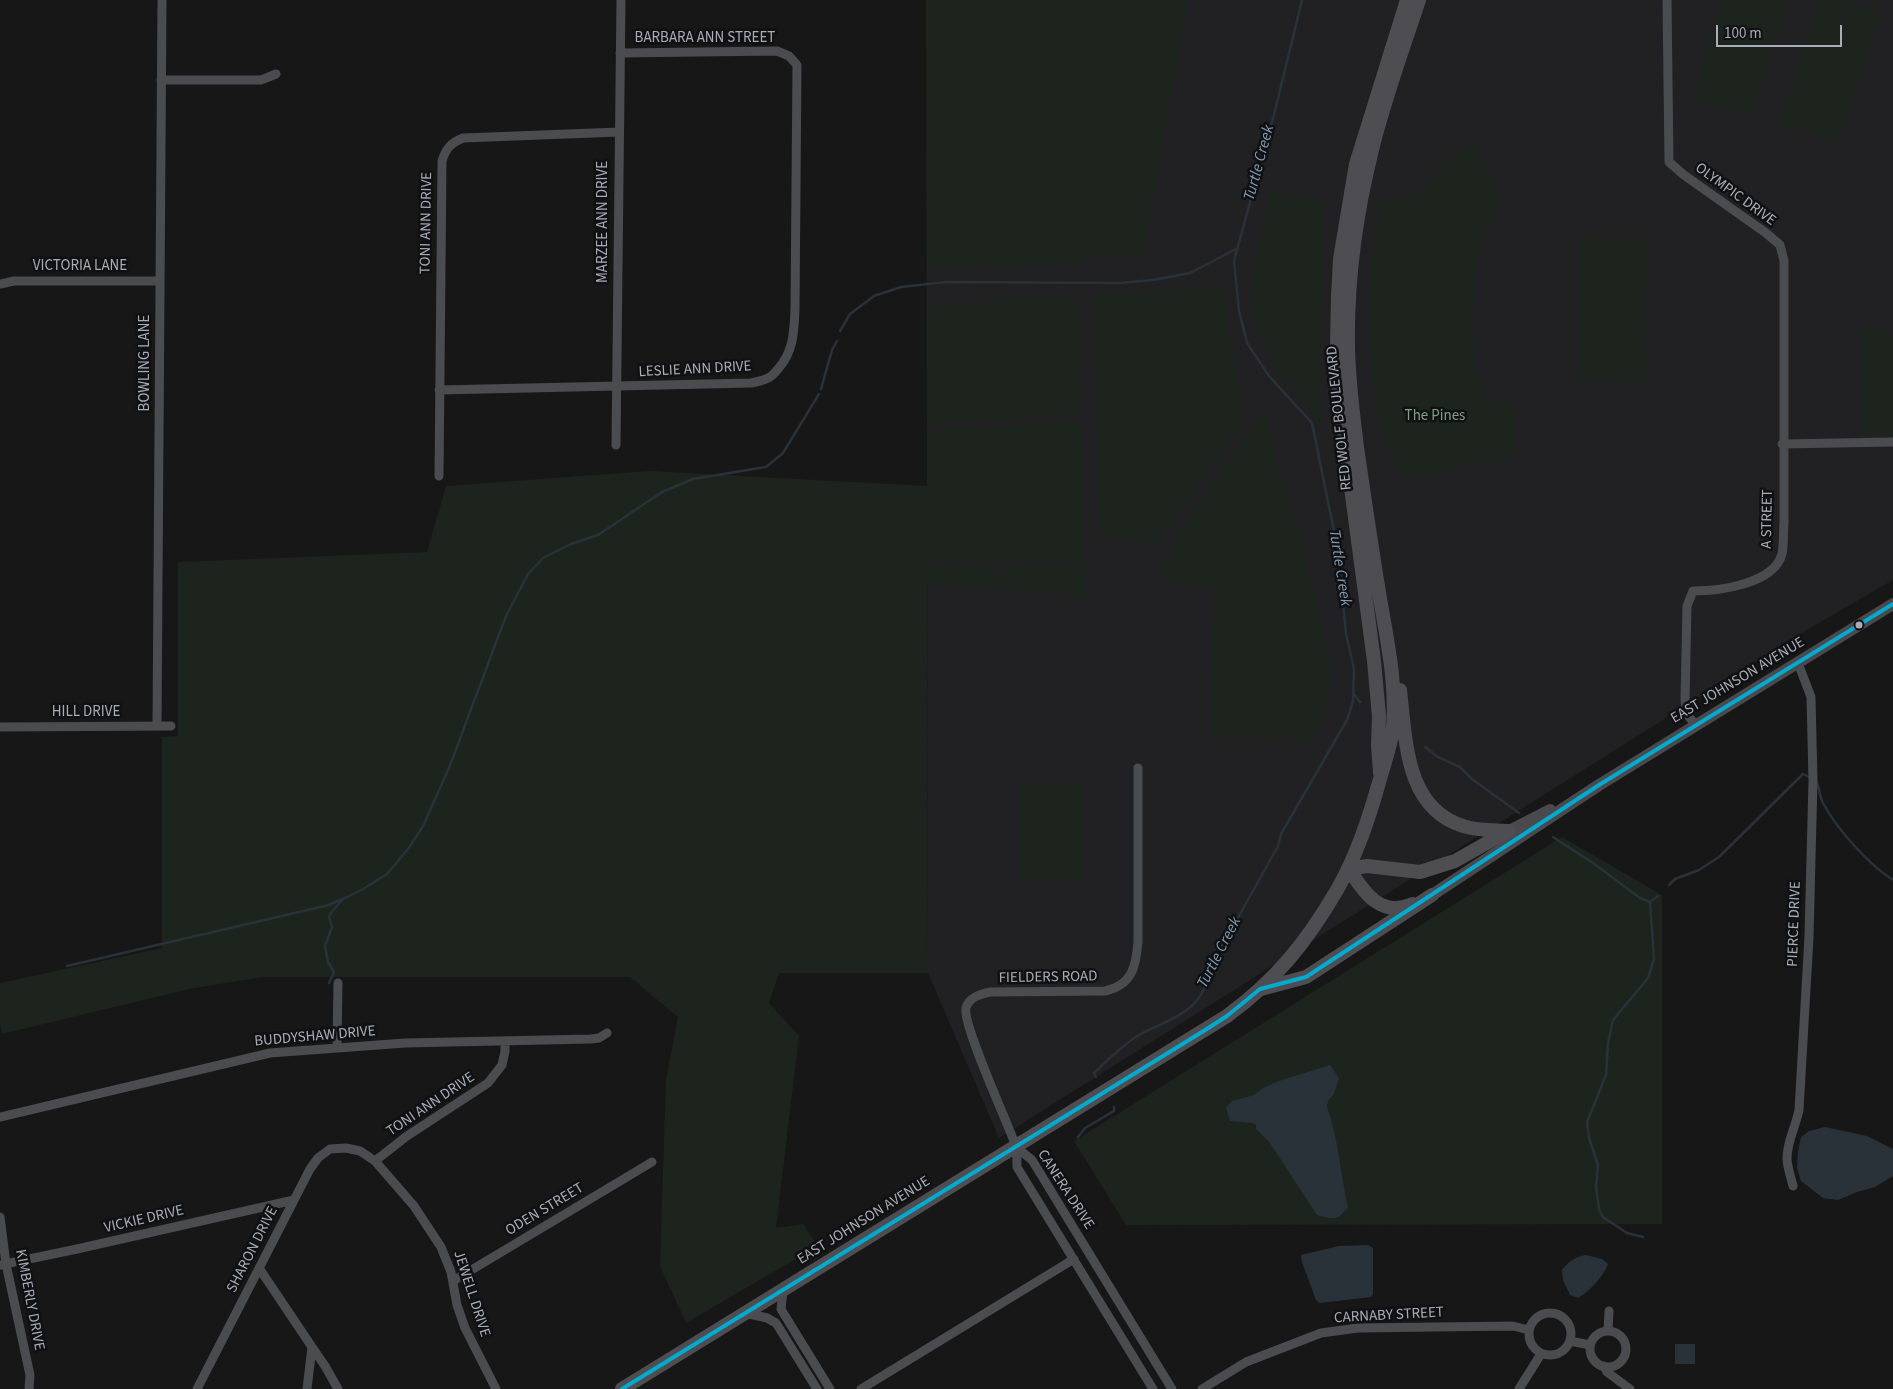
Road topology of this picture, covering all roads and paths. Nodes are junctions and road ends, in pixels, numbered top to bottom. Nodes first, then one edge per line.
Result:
1 (621, 0) edge
2 (1407, 0) edge
3 (1419, 0) edge
4 (1667, 0) edge
5 (161, 2) edge
6 (620, 53) junction
7 (789, 56) joint
8 (276, 74) dead end
9 (161, 80) junction
10 (619, 132) junction
11 (160, 281) junction
12 (0, 284) edge
13 (617, 387) junction
14 (439, 390) junction
15 (1893, 442) edge
16 (1782, 444) junction
17 (616, 445) dead end
18 (439, 476) dead end
19 (1893, 604) edge
20 (1388, 648) junction
21 (1798, 664) junction
22 (157, 726) junction
23 (171, 726) dead end
24 (1696, 726) junction
25 (0, 727) edge
26 (1138, 768) dead end
27 (1380, 778) junction
28 (1599, 785) junction
29 (1509, 830) junction
30 (1349, 869) junction
31 (1432, 895) junction
32 (338, 983) dead end
33 (1260, 990) junction
34 (607, 1033) dead end
35 (505, 1041) junction
36 (337, 1047) junction
37 (1122, 1081) joint
38 (0, 1116) edge
39 (1016, 1147) junction
40 (351, 1149) joint
41 (375, 1161) junction
42 (652, 1162) dead end
43 (1793, 1186) dead end
44 (294, 1200) junction
45 (0, 1217) edge
46 (1074, 1259) junction
47 (3, 1264) edge
48 (259, 1268) junction
49 (453, 1281) junction
50 (782, 1290) junction
51 (1609, 1311) dead end
52 (745, 1313) junction
53 (1529, 1330) junction
54 (1608, 1331) junction
55 (1570, 1341) junction
56 (1590, 1345) junction
57 (312, 1347) junction
58 (1541, 1354) junction
59 (1619, 1363) junction
60 (1604, 1366) junction
61 (1619, 1381) junction
62 (29, 1389) edge
63 (197, 1389) edge
64 (307, 1389) edge
65 (338, 1389) edge
66 (496, 1389) edge
67 (622, 1389) edge
68 (817, 1389) edge
69 (830, 1389) edge
70 (861, 1389) edge
71 (1154, 1389) edge
72 (1172, 1389) edge
73 (1202, 1389) edge
74 (1519, 1389) edge
75 (1630, 1389) edge

1 - 6 street, MARZEE ANN DRIVE
2 - 27 highway, RED WOLF BOULEVARD
3 - 20 highway, RED WOLF BOULEVARD
4 - 16 street, OLYMPIC DRIVE
5 - 9 street, BOWLING LANE
6 - 7 street, BARBARA ANN STREET
6 - 10 street, MARZEE ANN DRIVE
7 - 13 street, LESLIE ANN DRIVE
8 - 9 street
9 - 11 street, BOWLING LANE
10 - 13 street, MARZEE ANN DRIVE
10 - 14 street, TONI ANN DRIVE
11 - 12 street, VICTORIA LANE
11 - 22 street, BOWLING LANE
13 - 14 street, LESLIE ANN DRIVE
13 - 17 street, MARZEE ANN DRIVE
14 - 18 street, TONI ANN DRIVE
15 - 16 street
16 - 24 street, A STREET
19 - 21 main road, EAST JOHNSON AVENUE
20 - 27 highway, RED WOLF BOULEVARD
20 - 29 highway
21 - 24 main road, EAST JOHNSON AVENUE
21 - 43 street, PIERCE DRIVE
22 - 23 street, HILL DRIVE
22 - 25 street, HILL DRIVE
24 - 28 main road, EAST JOHNSON AVENUE
26 - 39 street, FIELDERS ROAD
27 - 30 highway, RED WOLF BOULEVARD
28 - 29 main road, EAST JOHNSON AVENUE
28 - 31 main road, EAST JOHNSON AVENUE
29 - 30 highway
30 - 31 highway
30 - 33 highway, RED WOLF BOULEVARD
31 - 33 highway
32 - 36 street
33 - 37 highway, RED WOLF BOULEVARD
34 - 35 street, BUDDYSHAW DRIVE
35 - 36 street, BUDDYSHAW DRIVE
35 - 41 street, TONI ANN DRIVE
36 - 38 street, BUDDYSHAW DRIVE
37 - 39 highway, EAST JOHNSON AVENUE
39 - 46 street, CANERA DRIVE
39 - 50 highway, EAST JOHNSON AVENUE
39 - 72 street, CANERA DRIVE
40 - 41 street, JEWELL DRIVE
40 - 44 street, SHARON DRIVE
41 - 49 street, JEWELL DRIVE
42 - 49 street, ODEN STREET
44 - 47 street, VICKIE DRIVE
44 - 48 street, SHARON DRIVE
45 - 47 street, KIMBERLY DRIVE
46 - 70 street
46 - 71 street, CANERA DRIVE
47 - 62 street, KIMBERLY DRIVE
48 - 57 street
48 - 63 street, SHARON DRIVE
49 - 66 street, JEWELL DRIVE
50 - 52 highway, EAST JOHNSON AVENUE
50 - 69 street
51 - 54 street
52 - 67 highway, EAST JOHNSON AVENUE
52 - 68 street
53 - 55 street
53 - 58 street
53 - 73 street, CARNABY STREET
54 - 56 street
54 - 59 street
55 - 56 street
55 - 58 street
56 - 60 street
57 - 64 street
57 - 65 street
58 - 74 street
59 - 60 street
59 - 61 street
60 - 61 street
61 - 75 street

